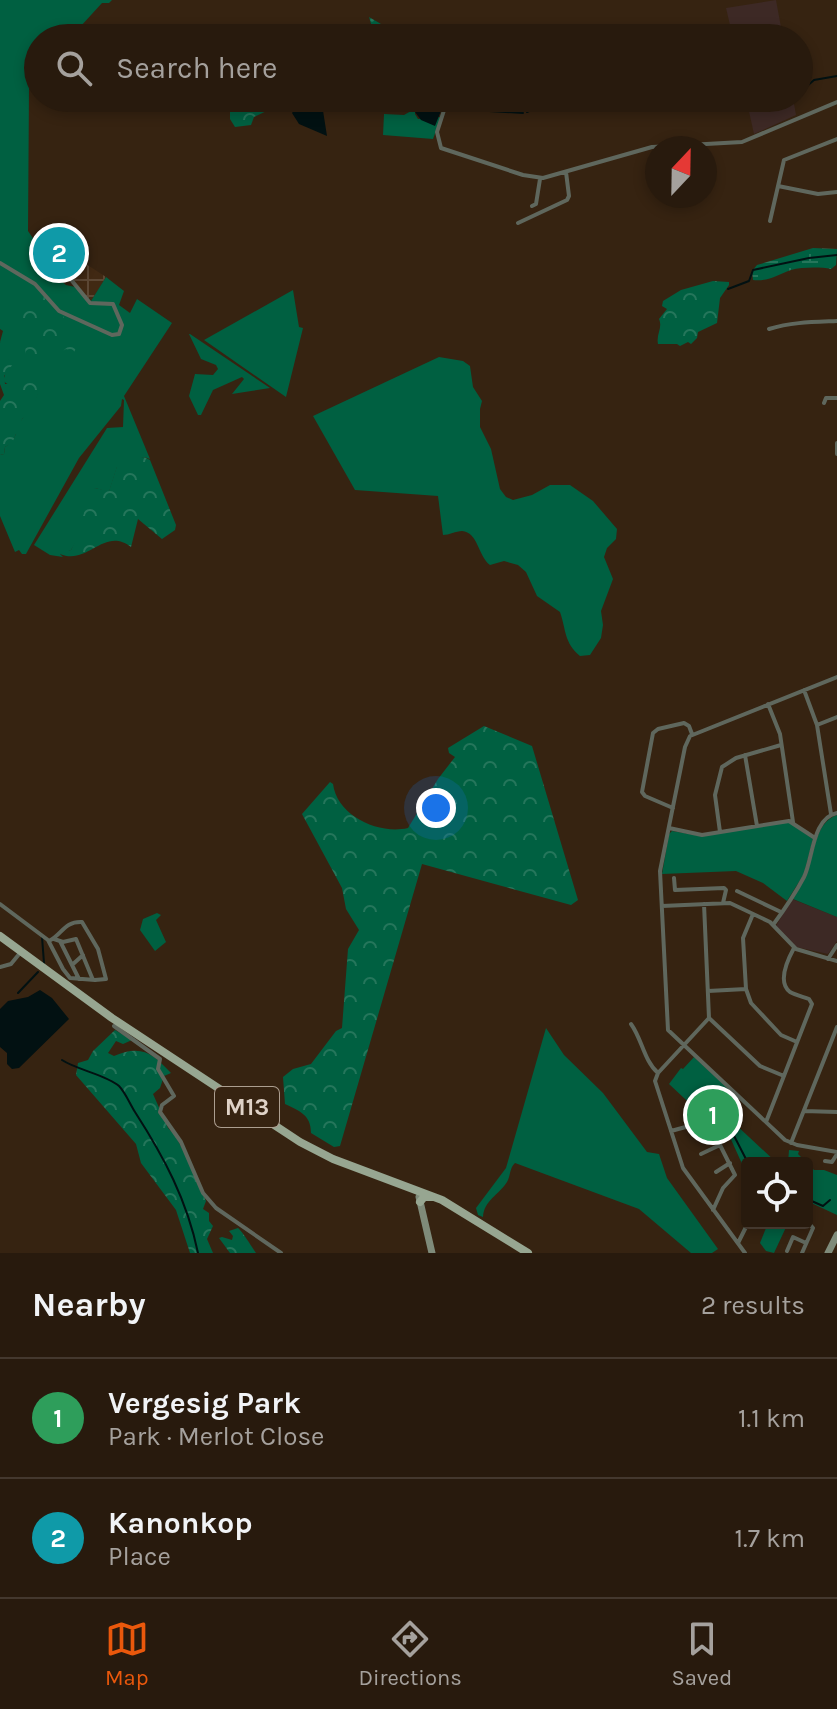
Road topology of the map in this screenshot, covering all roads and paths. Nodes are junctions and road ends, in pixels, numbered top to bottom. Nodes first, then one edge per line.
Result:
1 (837, 102) edge
2 (444, 112) edge
3 (837, 139) edge
4 (566, 172) junction
5 (540, 179) junction
6 (778, 186) junction
7 (837, 192) edge
8 (532, 206) dead end
9 (770, 221) dead end
10 (518, 223) dead end
11 (61, 259) dead end
12 (0, 263) edge
13 (837, 321) edge
14 (769, 329) dead end
15 (837, 443) edge
16 (837, 454) edge
17 (837, 677) edge
18 (804, 690) junction
19 (768, 704) junction
20 (837, 717) edge
21 (817, 725) junction
22 (692, 734) junction
23 (781, 745) junction
24 (745, 755) junction
25 (673, 808) junction
26 (834, 814) edge
27 (793, 823) junction
28 (757, 826) junction
29 (669, 828) junction
30 (720, 832) junction
31 (815, 838) junction
32 (674, 878) dead end
33 (737, 891) dead end
34 (723, 903) junction
35 (0, 904) edge
36 (704, 904) junction
37 (662, 906) junction
38 (781, 912) junction
39 (753, 914) junction
40 (773, 925) junction
41 (0, 936) edge
42 (54, 938) junction
43 (60, 941) junction
44 (837, 945) edge
45 (794, 948) junction
46 (21, 952) junction
47 (83, 955) junction
48 (828, 959) junction
49 (837, 961) edge
50 (72, 965) junction
51 (0, 967) edge
52 (79, 979) junction
53 (93, 980) junction
54 (67, 981) junction
55 (746, 989) junction
56 (708, 991) junction
57 (709, 1018) junction
58 (631, 1024) dead end
59 (114, 1026) dead end
60 (837, 1027) edge
61 (797, 1042) junction
62 (684, 1045) junction
63 (658, 1073) junction
64 (784, 1076) junction
65 (804, 1111) junction
66 (837, 1112) edge
67 (766, 1122) junction
68 (693, 1125) dead end
69 (671, 1131) junction
70 (791, 1143) junction
71 (837, 1153) edge
72 (701, 1154) dead end
73 (825, 1161) dead end
74 (730, 1163) junction
75 (716, 1172) dead end
76 (418, 1190) junction
77 (438, 1198) junction
78 (420, 1202) junction
79 (713, 1210) junction
80 (745, 1229) edge
81 (813, 1229) edge
82 (837, 1235) edge
83 (738, 1243) junction
84 (806, 1243) junction
85 (787, 1251) edge
86 (281, 1253) edge
87 (432, 1253) edge
88 (528, 1253) edge
89 (745, 1253) edge
90 (802, 1253) edge
91 (828, 1253) edge

1 - 4 street
2 - 5 street
3 - 6 street
4 - 5 street
4 - 10 street
5 - 8 street
6 - 7 street
6 - 9 street
11 - 12 street
13 - 14 street
15 - 16 street
17 - 18 street
18 - 19 street
18 - 21 street
19 - 22 street
19 - 23 street
20 - 21 street
21 - 26 street
22 - 25 street
22 - 25 street
23 - 24 street
23 - 27 street
24 - 28 street
24 - 30 street
25 - 29 street
26 - 31 street
27 - 28 street
27 - 31 street
28 - 30 street
29 - 30 street
29 - 37 street
31 - 38 street
32 - 34 street
33 - 38 street
34 - 36 street
34 - 39 street
35 - 42 street
36 - 37 street
36 - 56 street
37 - 62 street
38 - 40 street
39 - 40 street
39 - 55 street
40 - 45 street
41 - 46 main road, M13
42 - 43 street
42 - 53 street
42 - 54 street
43 - 47 street
43 - 50 street
44 - 48 street
45 - 48 street
45 - 61 street
46 - 51 street
46 - 54 main road, M13
47 - 50 street
47 - 53 street
48 - 49 street
50 - 52 street
52 - 53 street
52 - 54 street
54 - 76 main road, M13
55 - 56 street
55 - 61 street
56 - 57 street
57 - 62 street
57 - 64 street
58 - 63 street
59 - 86 street
60 - 65 street
61 - 64 street
62 - 63 street
62 - 67 street
63 - 69 street
64 - 67 street
65 - 66 street
65 - 70 street
67 - 70 street
68 - 69 street
69 - 79 street
70 - 71 street
71 - 73 street
72 - 74 street
74 - 75 street
74 - 79 street
76 - 77 main road, M13
76 - 78 main road
77 - 78 main road
77 - 88 main road, M13
78 - 87 main road
79 - 83 street
80 - 83 street
81 - 84 street
82 - 91 main road
83 - 89 street
84 - 85 street
84 - 90 street

